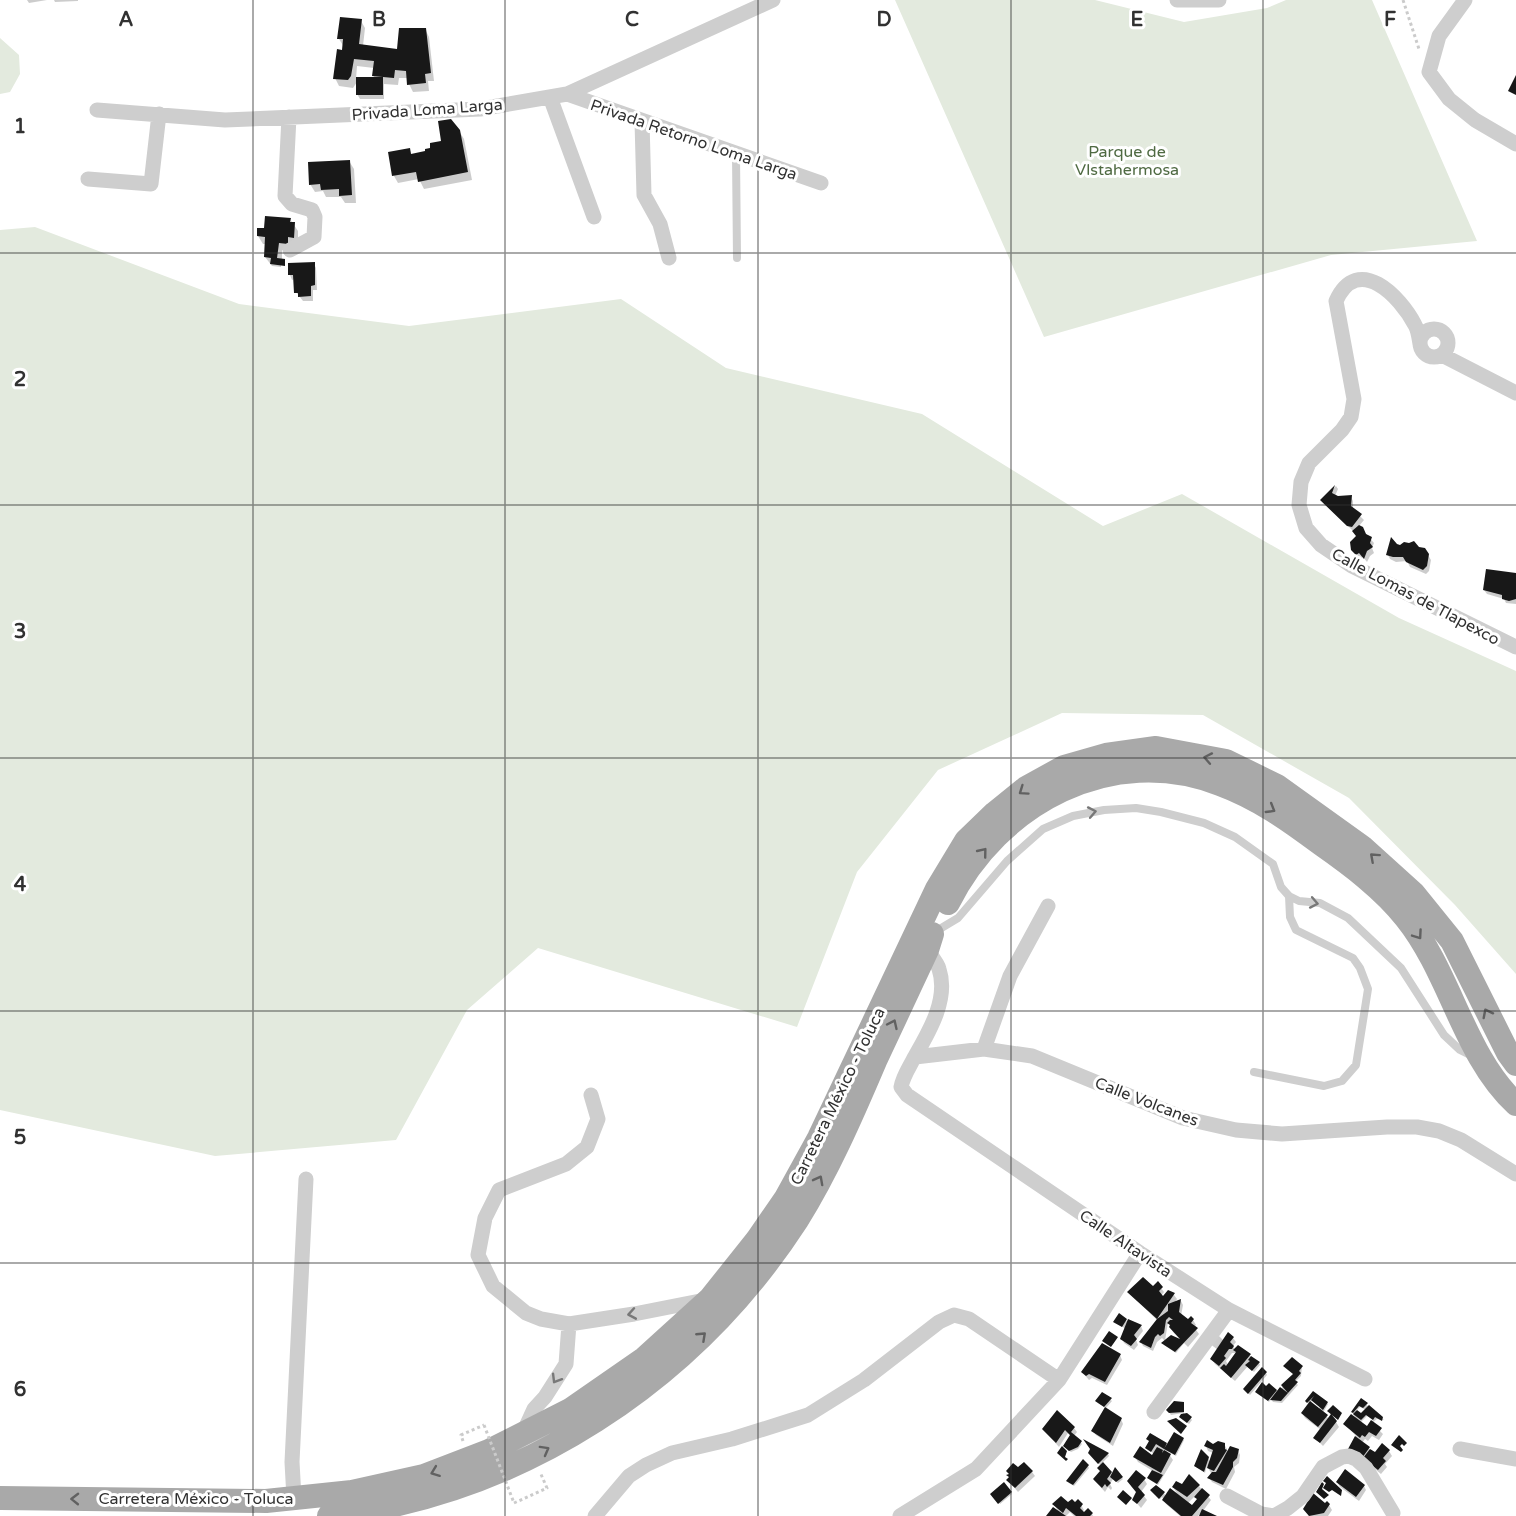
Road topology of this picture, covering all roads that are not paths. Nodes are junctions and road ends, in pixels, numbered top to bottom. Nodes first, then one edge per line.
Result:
1 (773, 0) edge
2 (1177, 0) edge
3 (1220, 0) edge
4 (1465, 0) edge
5 (567, 94) junction
6 (550, 97) junction
7 (97, 110) dead end
8 (159, 114) junction
9 (289, 117) junction
10 (642, 121) junction
11 (1516, 144) edge
12 (736, 154) junction
13 (88, 179) dead end
14 (821, 183) dead end
15 (594, 217) dead end
16 (290, 250) dead end
17 (669, 258) dead end
18 (737, 258) dead end
19 (1420, 344) junction
20 (1442, 355) junction
21 (1516, 393) edge
22 (1516, 647) edge
23 (1289, 896) junction
24 (1048, 906) dead end
25 (929, 942) junction
26 (984, 1049) junction
27 (915, 1057) junction
28 (1484, 1061) junction
29 (1516, 1064) edge
30 (1254, 1072) dead end
31 (591, 1095) dead end
32 (1516, 1104) edge
33 (1516, 1174) edge
34 (306, 1179) dead end
35 (1140, 1253) junction
36 (710, 1299) junction
37 (1229, 1310) junction
38 (569, 1324) junction
39 (1365, 1379) dead end
40 (1059, 1380) junction
41 (1154, 1412) dead end
42 (523, 1433) junction
43 (1460, 1449) dead end
44 (1516, 1459) edge
45 (1227, 1496) dead end
46 (0, 1498) edge
47 (294, 1498) junction
48 (1395, 1512) edge
49 (328, 1516) edge
50 (595, 1516) edge
51 (900, 1516) edge

1 - 5 street, Privada Loma Larga
2 - 3 street
4 - 11 street
5 - 6 street, Privada Loma Larga
5 - 10 street, Privada Retorno Loma Larga
6 - 9 street, Privada Loma Larga
6 - 15 street
7 - 8 street, Privada Loma Larga
8 - 9 street, Privada Loma Larga
8 - 13 street
9 - 16 street
10 - 12 street, Privada Retorno Loma Larga
10 - 17 street
12 - 14 street, Privada Retorno Loma Larga
12 - 18 lane
19 - 20 street
19 - 20 street
19 - 22 street, Calle Lomas de Tlapexco
20 - 21 street
25 -> 23 lane
23 -> 28 lane
23 - 30 lane
24 - 26 street
25 - 27 street
25 -> 28 main road, Carretera México - Toluca
49 -> 25 main road, Carretera México - Toluca
26 - 27 street, Calle Volcanes
26 - 33 street, Calle Volcanes
27 - 35 street, Calle Altavista
28 - 32 main road, Carretera México - Toluca
29 -> 36 main road, Carretera México - Toluca
31 - 38 street
34 - 47 street
35 - 37 street, Calle Altavista
35 - 40 street
36 -> 38 street
36 - 42 main road, Carretera México - Toluca
37 - 39 street, Calle Altavista
37 - 41 street
38 -> 42 street
40 - 50 street
40 - 51 street
42 -> 47 main road, Carretera México - Toluca
43 - 44 street
45 - 48 street
47 -> 46 main road, Carretera México - Toluca

